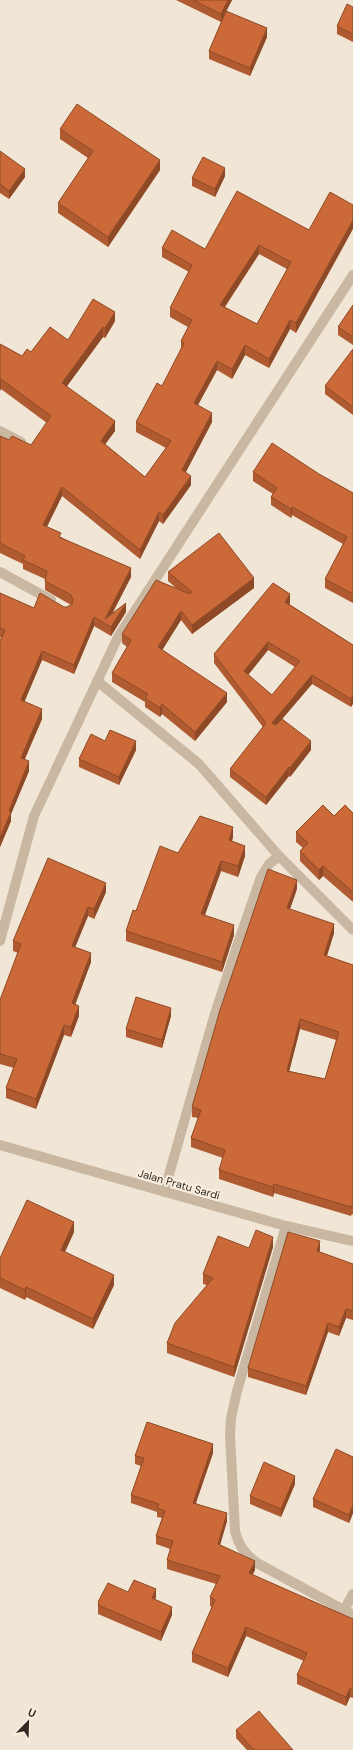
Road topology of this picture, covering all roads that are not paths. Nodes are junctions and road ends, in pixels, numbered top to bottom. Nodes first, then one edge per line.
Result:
1 (353, 275) edge
2 (0, 430) edge
3 (21, 442) edge
4 (0, 572) edge
5 (60, 606) edge
6 (97, 681) junction
7 (279, 856) junction
8 (353, 930) edge
9 (0, 941) edge
10 (0, 1145) edge
11 (164, 1192) junction
12 (286, 1226) junction
13 (353, 1241) edge
14 (353, 1594) edge
15 (349, 1613) edge

1 - 6 street
2 - 3 street
4 - 5 street
6 - 7 street
6 - 9 street
7 - 8 street
7 - 11 street
10 - 11 street, Jalan Pratu Sardi
11 - 12 street, Jalan Pratu Sardi
12 - 13 street, Jalan Pratu Sardi
12 - 15 street
14 - 15 street

